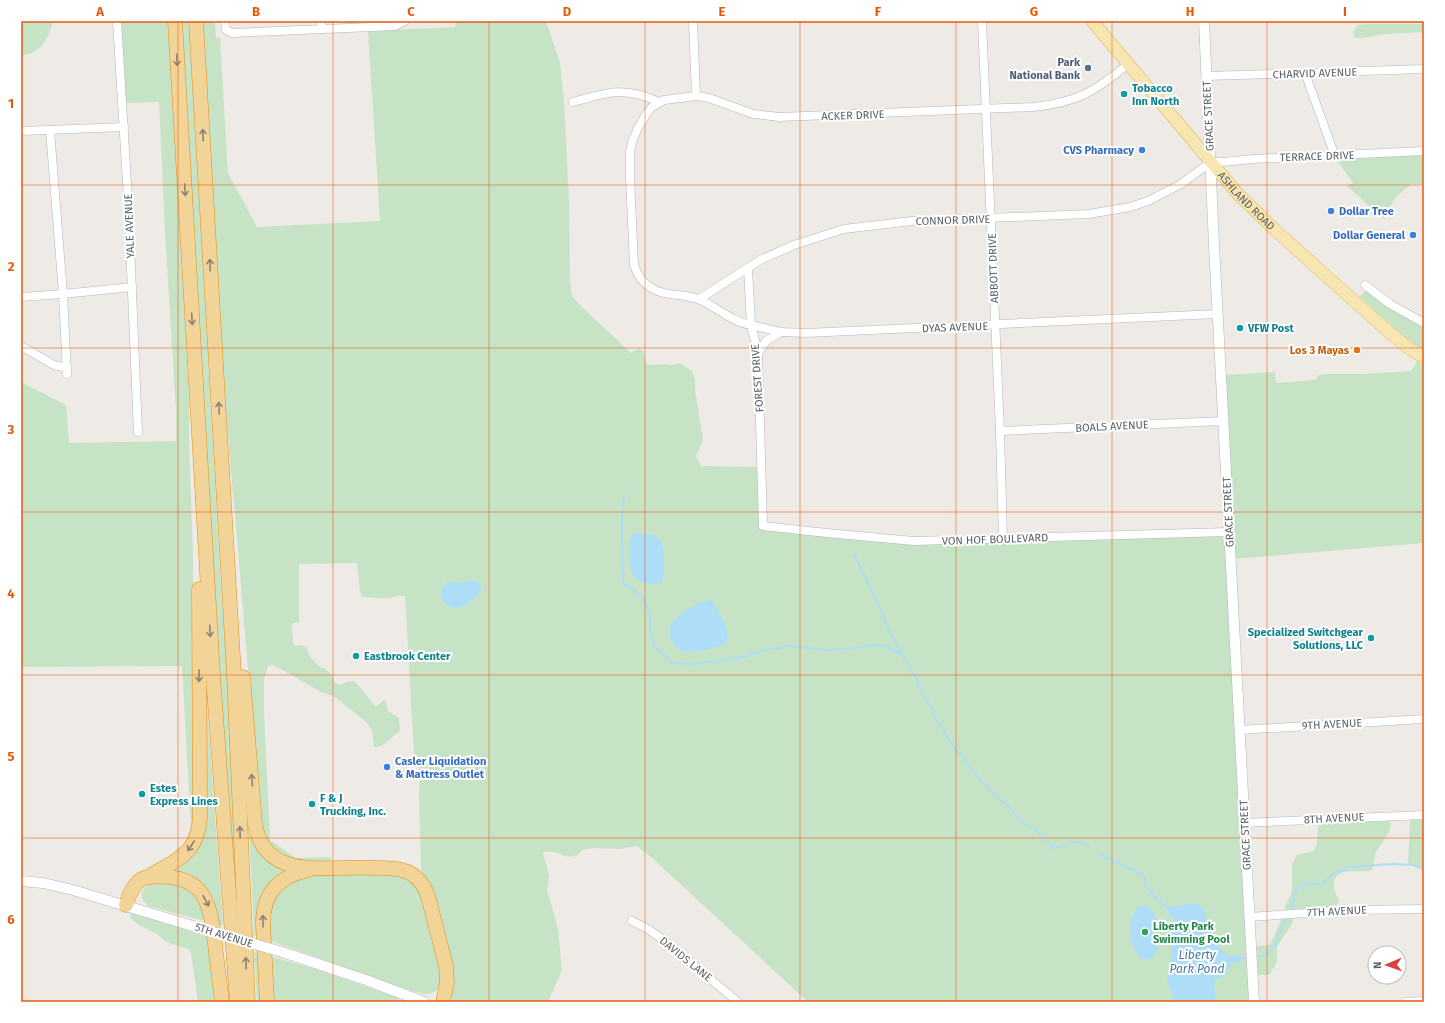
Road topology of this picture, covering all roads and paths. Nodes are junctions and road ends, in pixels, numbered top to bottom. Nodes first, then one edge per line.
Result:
1 (117, 21) edge
2 (175, 21) edge
3 (196, 21) edge
4 (224, 21) edge
5 (405, 21) edge
6 (693, 21) edge
7 (982, 21) edge
8 (1092, 21) edge
9 (1204, 21) edge
10 (321, 25) edge
11 (1128, 64) junction
12 (1424, 69) edge
13 (1306, 73) junction
14 (1206, 76) junction
15 (696, 96) junction
16 (573, 102) dead end
17 (659, 102) junction
18 (986, 110) junction
19 (124, 127) junction
20 (50, 130) junction
21 (21, 131) edge
22 (1424, 151) edge
23 (1334, 156) junction
24 (1211, 162) junction
25 (991, 218) junction
26 (748, 268) junction
27 (1365, 284) dead end
28 (132, 288) junction
29 (63, 294) junction
30 (21, 297) edge
31 (699, 299) junction
32 (1217, 314) junction
33 (1424, 323) edge
34 (751, 325) junction
35 (995, 325) junction
36 (781, 332) junction
37 (21, 346) edge
38 (758, 353) junction
39 (1424, 357) edge
40 (197, 413) junction
41 (1223, 421) junction
42 (138, 432) dead end
43 (1000, 432) junction
44 (220, 435) junction
45 (763, 526) joint
46 (1229, 532) junction
47 (1003, 539) junction
48 (1424, 718) edge
49 (1239, 730) junction
50 (1424, 815) edge
51 (1244, 823) junction
52 (312, 869) junction
53 (148, 876) junction
54 (21, 880) edge
55 (126, 905) junction
56 (1424, 909) edge
57 (1249, 917) junction
58 (632, 921) dead end
59 (1424, 1001) edge
60 (222, 1002) edge
61 (237, 1002) edge
62 (248, 1002) edge
63 (267, 1002) edge
64 (424, 1002) edge
65 (443, 1002) edge
66 (738, 1002) edge
67 (1254, 1002) edge
68 (1406, 1002) edge

1 - 19 street, YALE AVENUE
2 -> 40 highway
44 -> 3 highway
4 - 10 street
5 - 10 street
6 - 15 street
7 - 18 street, ABBOTT DRIVE
8 - 11 main road, ASHLAND ROAD
9 - 14 street, GRACE STREET
11 - 18 street, ACKER DRIVE
11 - 24 main road, ASHLAND ROAD
12 - 13 street, CHARVID AVENUE
13 - 14 street, CHARVID AVENUE
13 - 23 street
14 - 24 street, GRACE STREET
15 - 17 street, ACKER DRIVE
15 - 18 street, ACKER DRIVE
16 - 17 street
17 - 31 street
18 - 25 street, ABBOTT DRIVE
19 - 20 street
19 - 28 street, YALE AVENUE
20 - 21 street
20 - 29 street
22 - 23 street, TERRACE DRIVE
23 - 24 street, TERRACE DRIVE
24 - 25 street, CONNOR DRIVE
24 - 32 street, GRACE STREET
24 - 39 main road, ASHLAND ROAD
25 - 26 street, CONNOR DRIVE
25 - 35 street, ABBOTT DRIVE
26 - 31 street, CONNOR DRIVE
26 - 34 street
27 - 33 street
28 - 29 street
28 - 42 street, YALE AVENUE
29 - 30 street
29 - 37 street
31 - 34 street
32 - 35 street, DYAS AVENUE
32 - 41 street, GRACE STREET
34 - 36 street, DYAS AVENUE
34 - 38 street, FOREST DRIVE
35 - 36 street, DYAS AVENUE
35 - 43 street, ABBOTT DRIVE
36 - 38 street
38 - 45 street, FOREST DRIVE
40 -> 53 highway
40 -> 61 highway
41 - 43 street, BOALS AVENUE
41 - 46 street, GRACE STREET
43 - 47 street, ABBOTT DRIVE
52 -> 44 highway
62 -> 44 highway
45 - 47 street, VON HOF BOULEVARD
46 - 47 street, VON HOF BOULEVARD
46 - 49 street, GRACE STREET
48 - 49 street, 9TH AVENUE
49 - 51 street, GRACE STREET
50 - 51 street, 8TH AVENUE
51 - 57 street, GRACE STREET
63 -> 52 highway
52 - 65 highway
53 - 55 highway
53 -> 60 highway
54 - 55 street, 5TH AVENUE
55 - 64 street, 5TH AVENUE, bridge
56 - 57 street, 7TH AVENUE
57 - 67 street, GRACE STREET
58 - 66 street, DAVIDS LANE
59 - 68 street

